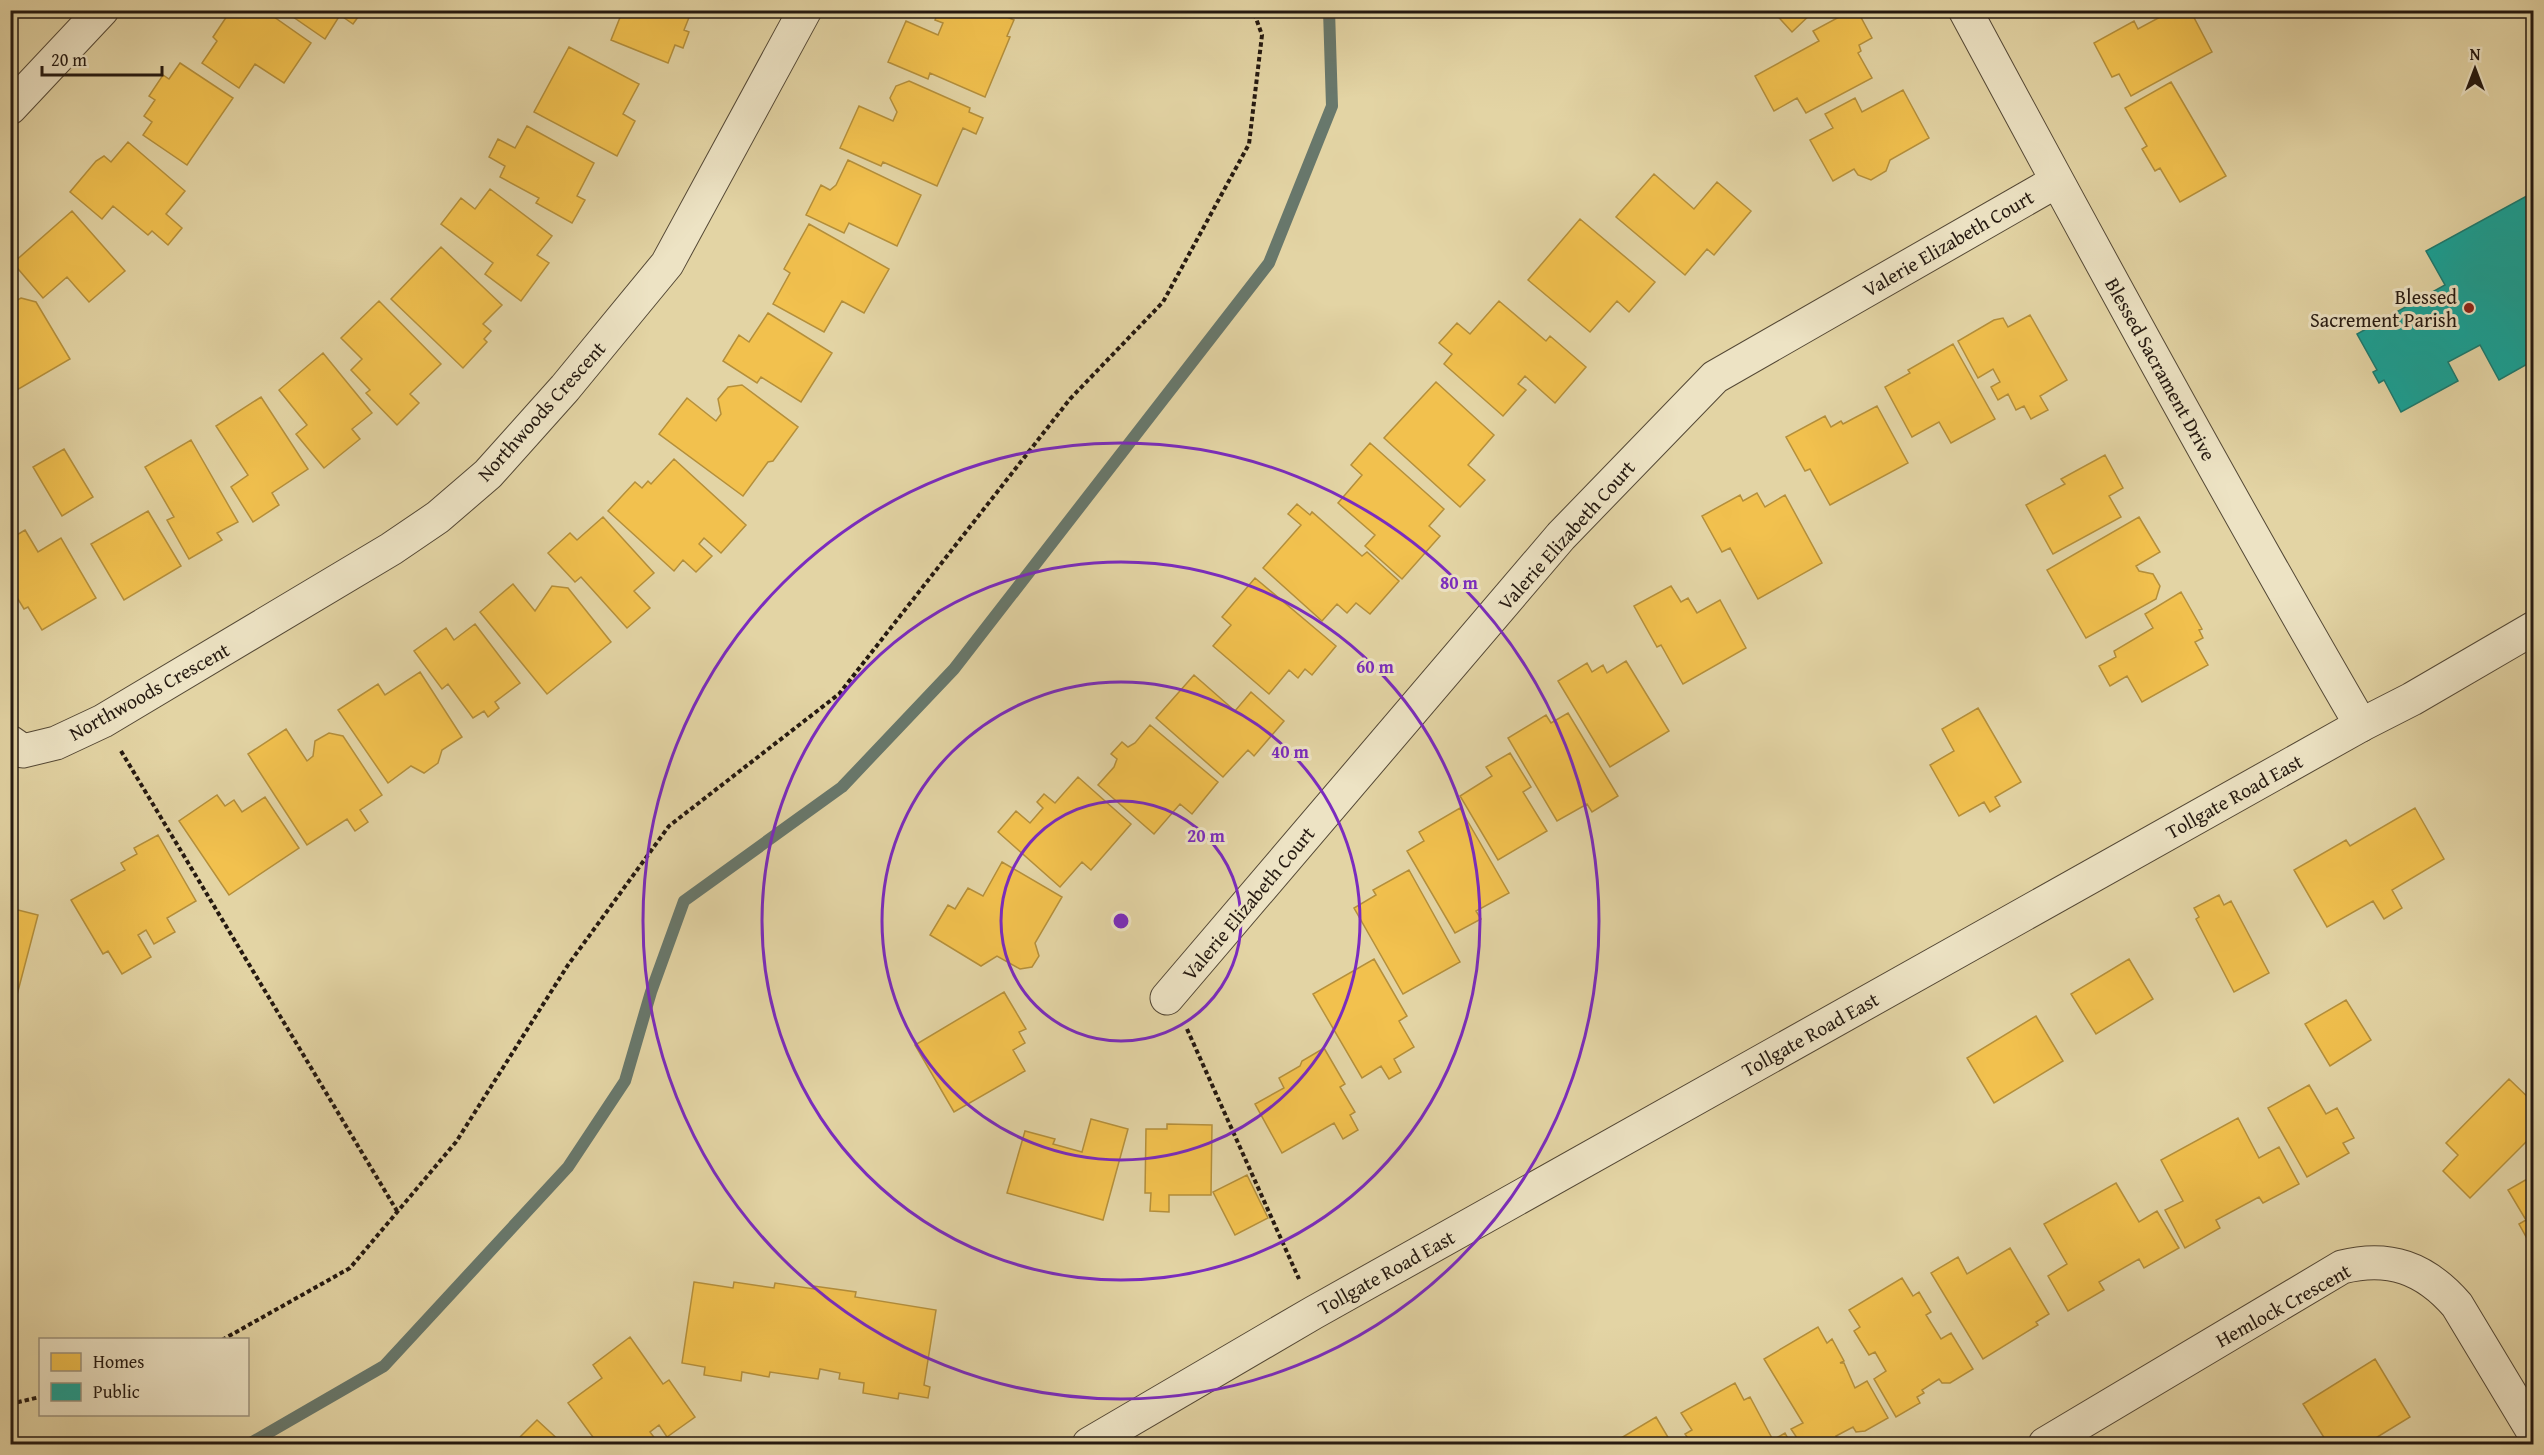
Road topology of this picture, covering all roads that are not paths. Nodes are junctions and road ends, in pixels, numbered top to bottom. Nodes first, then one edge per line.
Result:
1 (102, 10) edge
2 (805, 10) edge
3 (1965, 10) edge
4 (10, 108) edge
5 (2056, 181) junction
6 (2534, 628) edge
7 (2361, 725) junction
8 (17, 747) edge
9 (1167, 998) road end
10 (2534, 1433) edge
11 (1089, 1444) edge
12 (2045, 1444) edge

1 - 4 street
2 - 8 street, Northwoods Crescent
3 - 5 street, Blessed Sacrament Drive
5 - 7 street, Blessed Sacrament Drive
5 - 9 street, Valerie Elizabeth Court
6 - 7 street, Tollgate Road East
7 - 11 street, Tollgate Road East
10 - 12 street, Hemlock Crescent

